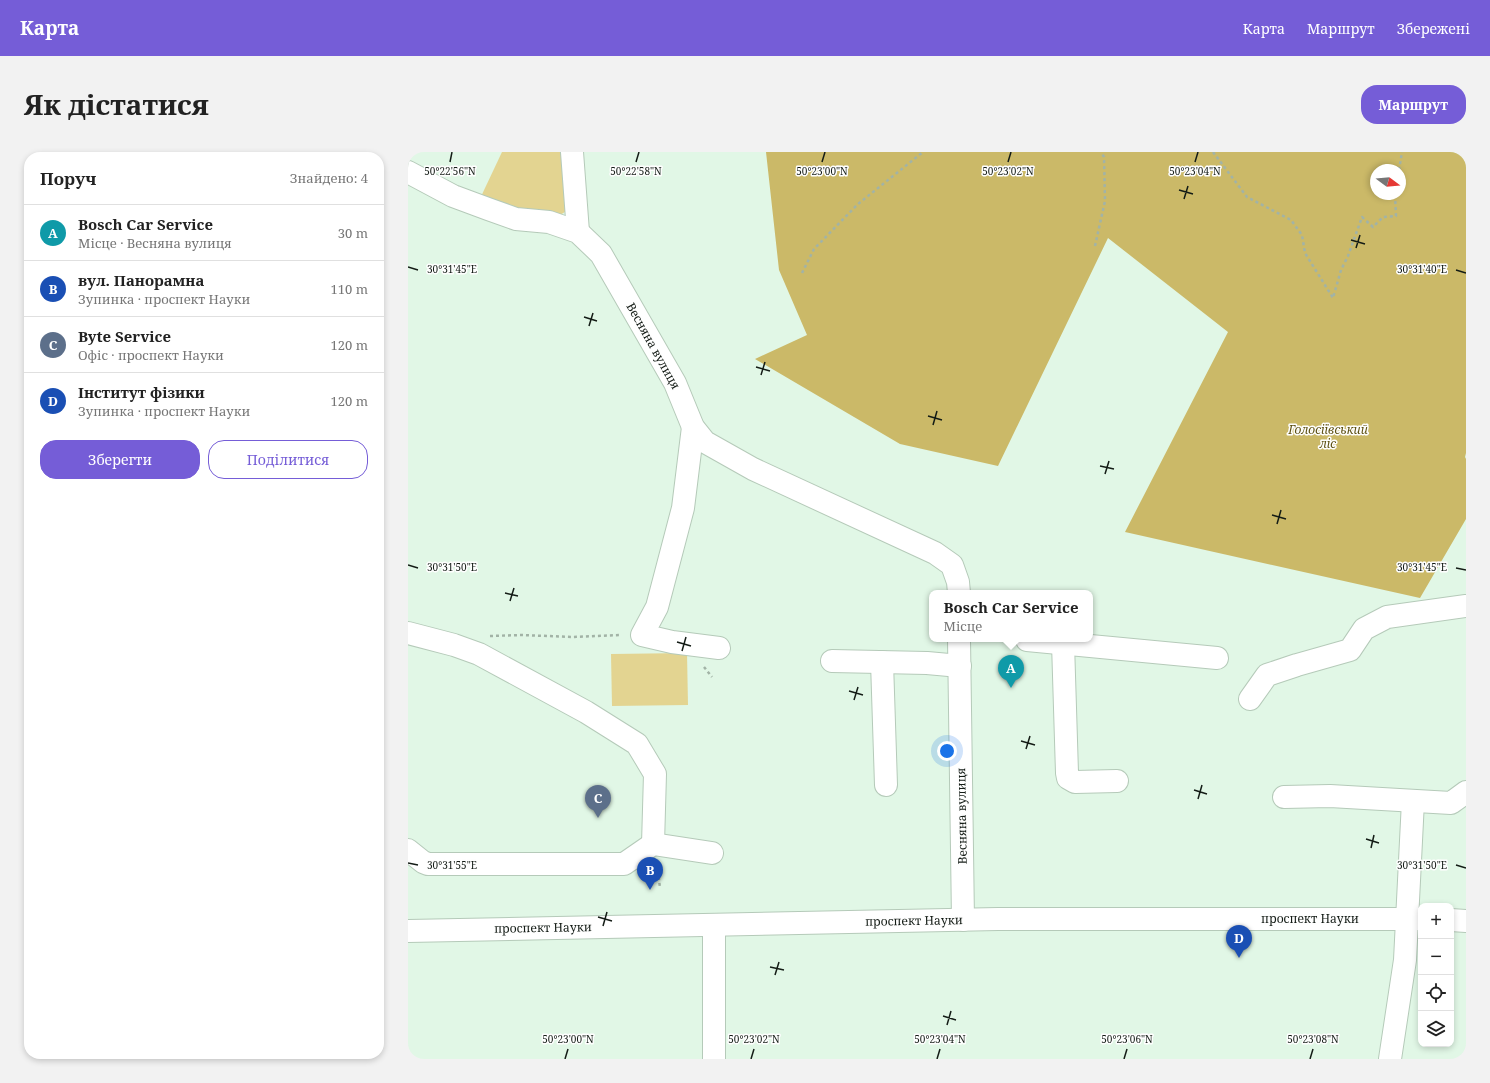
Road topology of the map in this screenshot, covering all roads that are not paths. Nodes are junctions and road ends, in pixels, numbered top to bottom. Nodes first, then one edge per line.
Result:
1 (572, 152) edge
2 (408, 172) edge
3 (578, 232) junction
4 (692, 427) junction
5 (959, 590) edge
6 (1466, 606) edge
7 (408, 633) edge
8 (959, 642) edge
9 (1051, 642) edge
10 (1063, 643) junction
11 (719, 648) dead end
12 (1217, 658) dead end
13 (832, 662) dead end
14 (882, 662) junction
15 (960, 666) junction
16 (1250, 699) dead end
17 (1116, 781) dead end
18 (886, 785) dead end
19 (1466, 792) edge
20 (1284, 797) dead end
21 (1413, 801) junction
22 (653, 844) junction
23 (408, 850) edge
24 (712, 853) dead end
25 (1414, 919) edge
26 (963, 920) junction
27 (1454, 920) edge
28 (1466, 921) edge
29 (714, 925) junction
30 (408, 931) edge
31 (714, 1059) edge
32 (1390, 1059) edge

1 - 3 street
2 - 3 street, Весняна вулиця
3 - 4 street, Весняна вулиця
4 - 5 street, Весняна вулиця
4 - 11 street
6 - 16 street
7 - 22 street
8 - 15 street, Весняна вулиця
9 - 10 street
10 - 12 street
10 - 17 street
13 - 14 street
14 - 15 street
14 - 18 street
15 - 26 street, Весняна вулиця
19 - 21 street
20 - 21 street
21 - 25 street
22 - 23 street
22 - 24 street
25 - 26 street, проспект Науки
25 - 32 street
26 - 29 street, проспект Науки
27 - 28 street
29 - 30 street, проспект Науки
29 - 31 street

